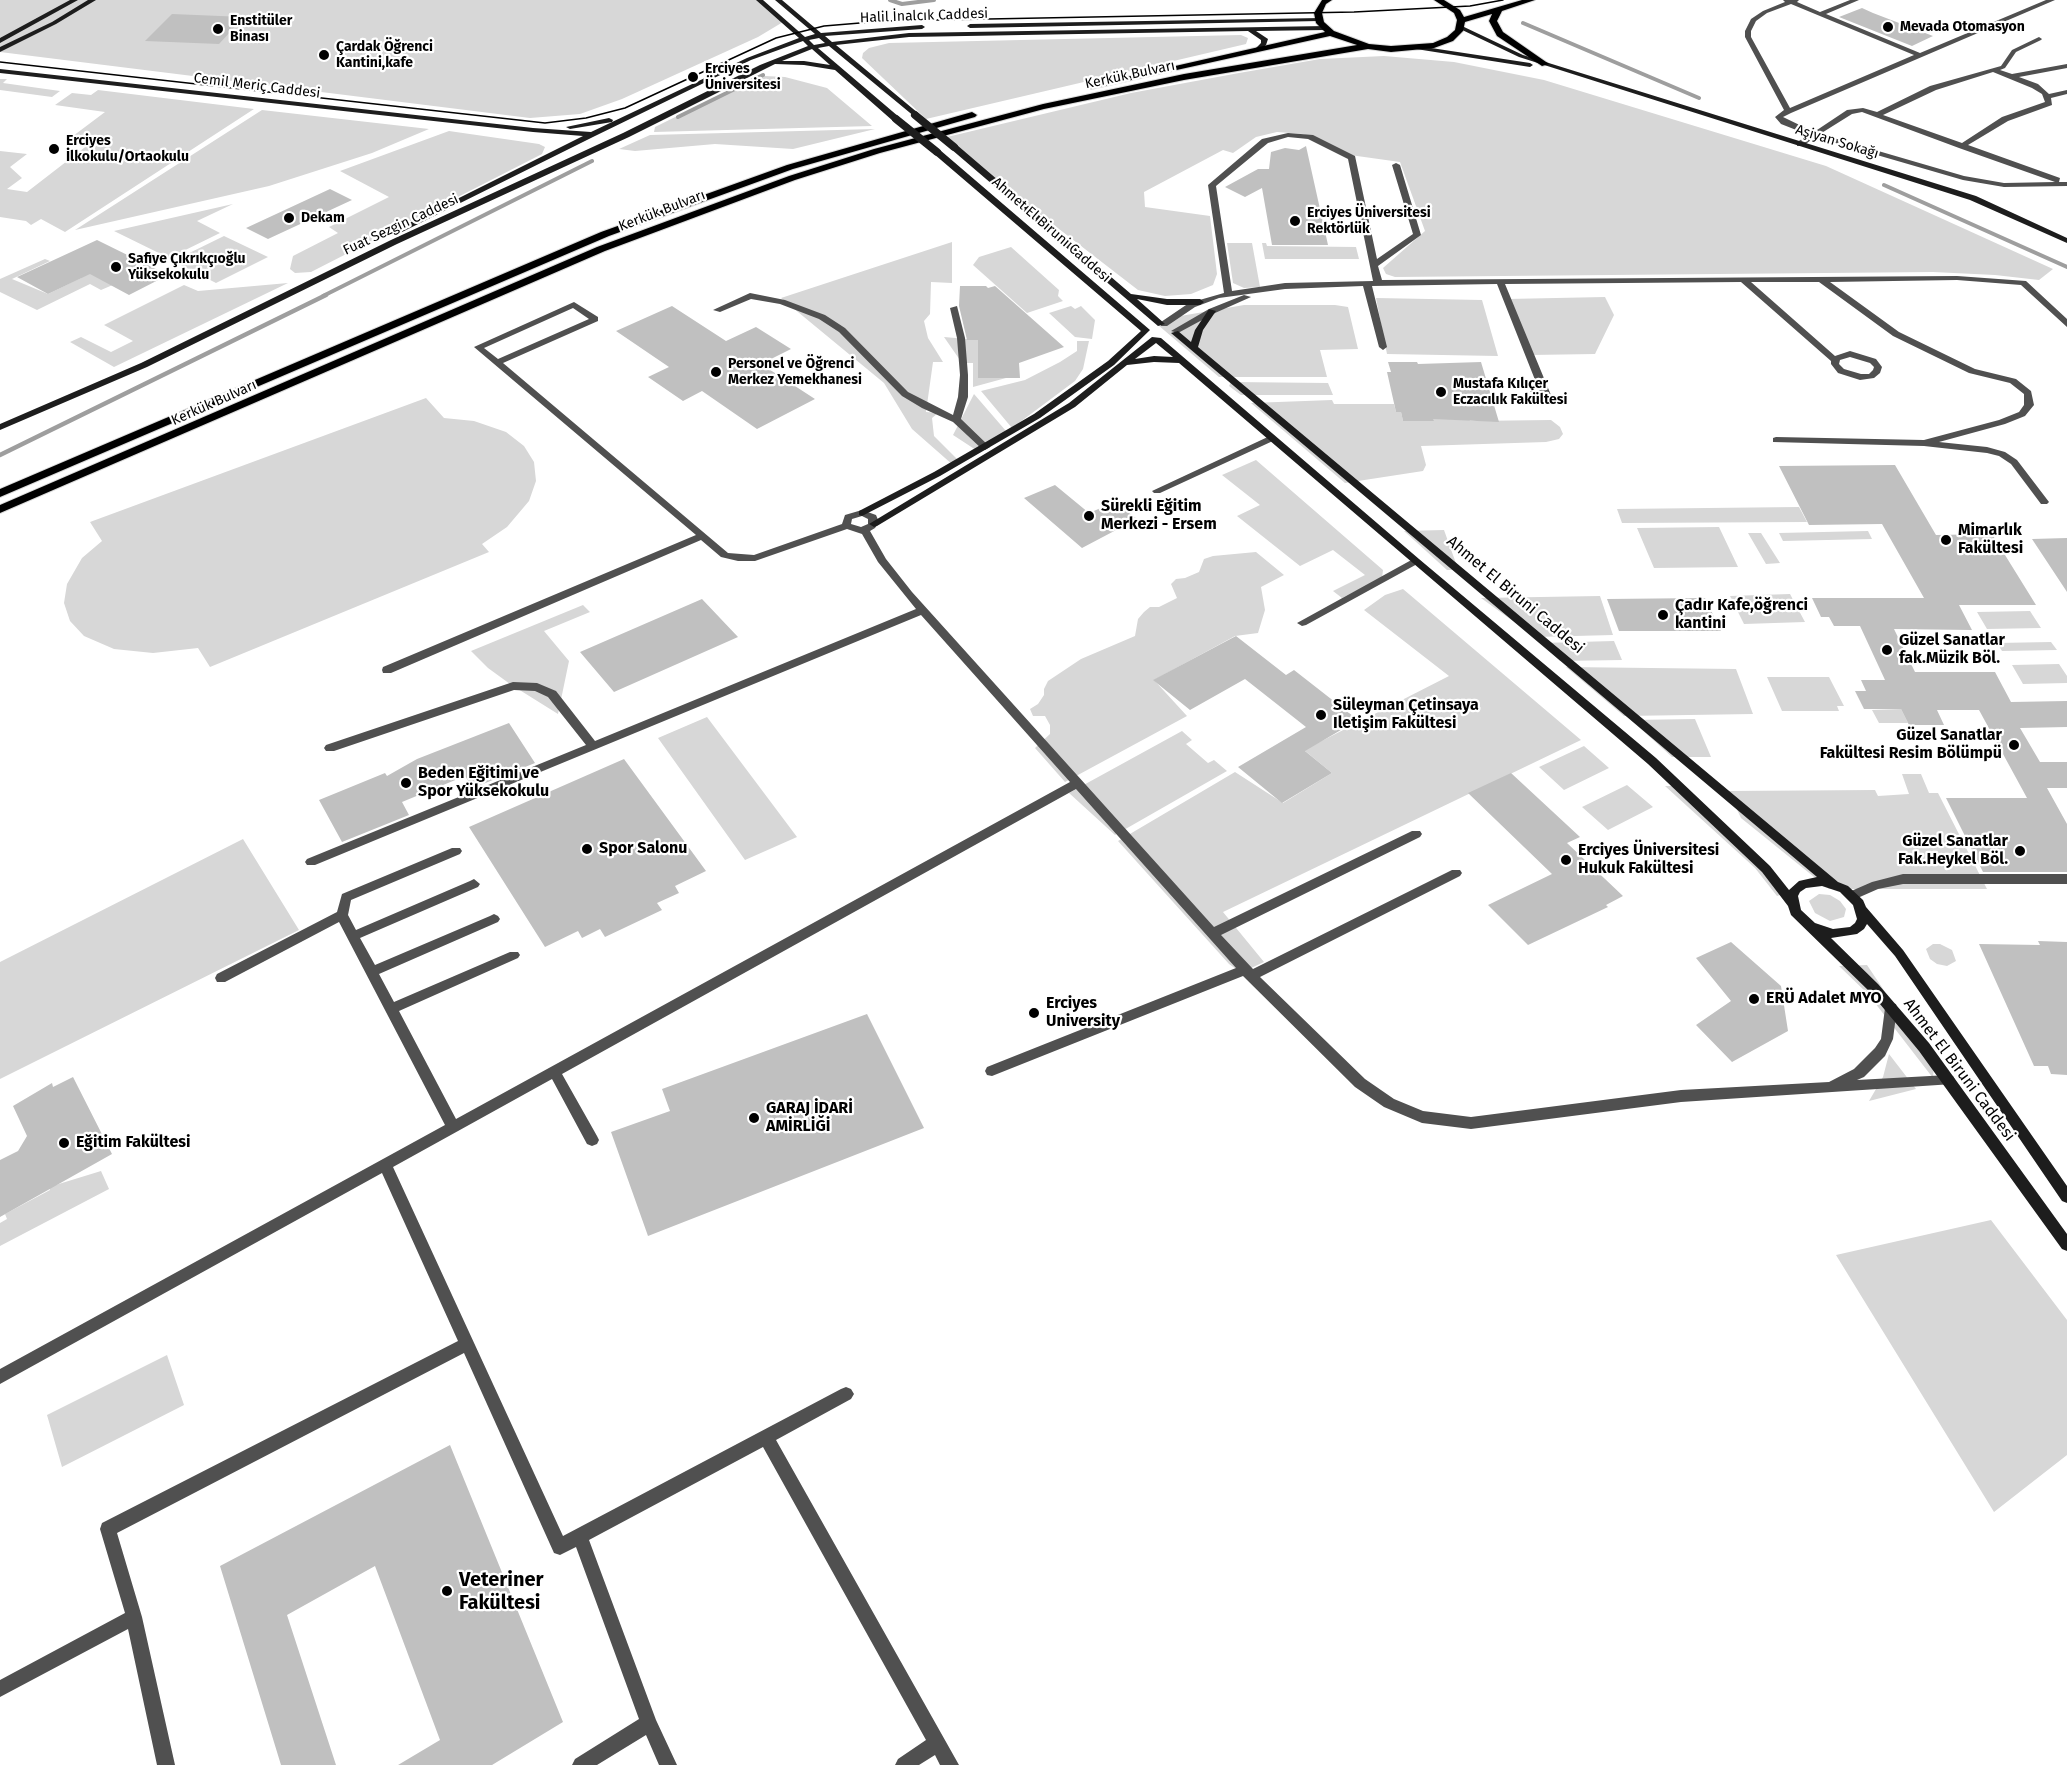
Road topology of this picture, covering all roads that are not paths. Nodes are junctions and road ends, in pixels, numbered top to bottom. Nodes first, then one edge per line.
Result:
1 (75, 0) edge
2 (93, 0) edge
3 (759, 0) edge
4 (778, 0) edge
5 (1438, 0) edge
6 (1531, 0) edge
7 (1856, 0) edge
8 (2052, 0) edge
9 (1324, 1) edge
10 (1790, 1) edge
11 (1498, 10) junction
12 (1820, 14) junction
13 (1319, 19) junction
14 (1460, 24) junction
15 (1247, 30) junction
16 (1329, 31) junction
17 (819, 35) junction
18 (878, 37) junction
19 (802, 39) junction
20 (2039, 39) dead end
21 (0, 41) edge
22 (828, 43) junction
23 (1368, 46) junction
24 (812, 47) junction
25 (1418, 48) junction
26 (1258, 49) junction
27 (0, 50) edge
28 (1919, 56) junction
29 (851, 62) junction
30 (1545, 64) junction
31 (762, 66) junction
32 (2067, 66) edge
33 (837, 69) junction
34 (1994, 70) junction
35 (0, 71) edge
36 (2013, 76) junction
37 (1595, 80) junction
38 (2067, 92) edge
39 (2047, 96) junction
40 (642, 110) junction
41 (1788, 111) junction
42 (1879, 114) junction
43 (512, 128) junction
44 (592, 134) junction
45 (626, 135) junction
46 (1815, 135) junction
47 (1800, 144) junction
48 (1962, 146) junction
49 (552, 154) junction
50 (1396, 165) dead end
51 (2067, 183) edge
52 (2067, 241) edge
53 (1374, 265) junction
54 (1821, 279) junction
55 (1743, 280) junction
56 (1500, 282) junction
57 (1378, 283) junction
58 (1367, 284) junction
59 (1285, 286) junction
60 (1228, 294) junction
61 (1130, 296) junction
62 (1200, 302) junction
63 (954, 308) dead end
64 (717, 310) dead end
65 (1212, 311) junction
66 (1162, 324) junction
67 (2067, 324) edge
68 (1146, 331) junction
69 (1175, 332) junction
70 (1157, 339) junction
71 (1383, 347) dead end
72 (1193, 348) junction
73 (1181, 360) junction
74 (1835, 360) dead end
75 (496, 363) junction
76 (1127, 363) junction
77 (1548, 400) dead end
78 (0, 419) edge
79 (956, 420) junction
80 (0, 427) edge
81 (1272, 438) junction
82 (1776, 440) dead end
83 (1924, 443) junction
84 (985, 447) junction
85 (1157, 491) dead end
86 (0, 493) edge
87 (2044, 502) dead end
88 (0, 509) edge
89 (862, 513) junction
90 (848, 526) junction
91 (870, 527) junction
92 (703, 536) junction
93 (1415, 561) junction
94 (924, 610) junction
95 (1302, 622) dead end
96 (387, 670) dead end
97 (593, 746) junction
98 (330, 748) dead end
99 (1078, 783) junction
100 (1416, 834) dead end
101 (456, 851) dead end
102 (311, 862) dead end
103 (1456, 873) dead end
104 (2067, 879) edge
105 (474, 884) dead end
106 (1833, 884) junction
107 (1853, 895) junction
108 (1792, 903) junction
109 (1863, 911) junction
110 (342, 915) junction
111 (494, 919) dead end
112 (1811, 926) junction
113 (1213, 933) junction
114 (353, 936) junction
115 (514, 955) dead end
116 (372, 972) junction
117 (1248, 973) junction
118 (220, 978) dead end
119 (1891, 1008) junction
120 (392, 1009) junction
121 (992, 1071) dead end
122 (555, 1072) junction
123 (1948, 1080) junction
124 (1810, 1089) junction
125 (454, 1128) junction
126 (592, 1140) dead end
127 (386, 1166) junction
128 (2067, 1197) edge
129 (2067, 1245) edge
130 (467, 1344) junction
131 (0, 1377) edge
132 (846, 1394) dead end
133 (766, 1437) junction
134 (580, 1536) junction
135 (134, 1617) junction
136 (0, 1689) edge
137 (649, 1723) junction
138 (937, 1743) junction
139 (166, 1765) edge
140 (581, 1765) edge
141 (668, 1765) edge
142 (904, 1765) edge
143 (950, 1765) edge

1 - 21 street
2 - 27 street
3 - 19 street
4 - 17 street
5 - 14 main road
6 - 11 main road
7 - 12 street
8 - 28 street
9 - 13 main road
10 - 12 street
10 - 41 street
11 - 14 main road
11 - 30 main road
12 - 28 street
13 - 16 main road
13 - 17 street, Halil İnalcık Caddesi
14 - 25 main road
14 - 30 street, Aşiyan Sokağı
15 - 16 street, Halil İnalcık Caddesi
15 - 18 street, Halil İnalcık Caddesi
15 - 26 street
16 - 23 main road
16 - 26 main road, Kerkük Bulvarı
17 - 19 street, Halil İnalcık Caddesi
17 - 22 street
18 - 22 street, Halil İnalcık Caddesi
18 - 29 street
19 - 24 street
19 - 40 street, Fuat Sezgin Caddesi
20 - 34 street
22 - 24 street, Halil İnalcık Caddesi
22 - 29 street
23 - 25 main road
23 - 88 main road, Kerkük Bulvarı
24 - 31 street, Fuat Sezgin Caddesi
24 - 33 street
25 - 37 street, Aşiyan Sokağı
26 - 86 main road, Kerkük Bulvarı
28 - 41 street
29 - 61 street, Ahmet El Biruni Caddesi, bridge
30 - 37 street, Aşiyan Sokağı
31 - 33 street
31 - 45 street, Fuat Sezgin Caddesi
32 - 36 street
33 - 68 street, Ahmet El Biruni Caddesi, bridge
34 - 36 street
34 - 42 street
35 - 43 street, Cemil Meriç Caddesi
36 - 39 street
37 - 47 street, Aşiyan Sokağı
38 - 39 street
39 - 48 street
40 - 43 street
40 - 44 street, Fuat Sezgin Caddesi
41 - 46 street
42 - 46 street
42 - 48 street
43 - 44 street
43 - 49 street
44 - 45 street
44 - 49 street, Fuat Sezgin Caddesi
45 - 80 street, Fuat Sezgin Caddesi
46 - 47 street
46 - 51 street
47 - 52 street, Aşiyan Sokağı
48 - 51 street
49 - 78 street, Fuat Sezgin Caddesi
50 - 53 street
53 - 57 street
53 - 60 street
54 - 55 street
54 - 67 street
54 - 83 street
55 - 56 street
55 - 74 street
56 - 57 street
56 - 77 street
57 - 58 street
58 - 59 street
58 - 71 street
59 - 60 street
59 - 65 street
60 - 62 street
61 - 62 street
61 - 66 street, Ahmet El Biruni Caddesi
62 - 66 street
63 - 79 street
64 - 79 street
65 - 69 street
65 - 72 street
66 - 68 street
66 - 69 street, Ahmet El Biruni Caddesi
68 - 70 street, Ahmet El Biruni Caddesi
68 - 84 street
69 - 70 street
69 - 72 street, Ahmet El Biruni Caddesi
70 - 73 street
70 - 76 street
72 - 106 street, Ahmet El Biruni Caddesi
73 - 76 street
73 - 81 street
75 - 75 street
75 - 92 street
76 - 91 street
79 - 84 street
81 - 85 street
81 - 93 street
82 - 83 street
83 - 87 street
84 - 89 street
89 - 90 street
89 - 91 street
90 - 91 street
90 - 92 street
91 - 94 street
92 - 96 street
93 - 95 street
93 - 108 street
94 - 97 street
94 - 99 street
97 - 98 street
97 - 102 street
99 - 113 street
99 - 122 street
100 - 113 street
101 - 110 street
103 - 117 street
104 - 107 street
105 - 114 street
106 - 107 street
106 - 108 street
107 - 109 street
108 - 112 street
109 - 112 street
109 - 128 street, Ahmet El Biruni Caddesi
110 - 114 street
110 - 118 street
111 - 116 street
112 - 119 street, Ahmet El Biruni Caddesi
113 - 117 street
114 - 116 street
115 - 120 street
116 - 120 street
117 - 121 street
117 - 124 street
119 - 123 street, Ahmet El Biruni Caddesi
119 - 124 street
120 - 125 street
122 - 125 street
122 - 126 street
123 - 124 street
123 - 129 street, Ahmet El Biruni Caddesi
125 - 127 street
127 - 130 street
127 - 131 street
130 - 134 street
130 - 135 street
132 - 133 street
133 - 134 street
133 - 138 street
134 - 137 street
135 - 136 street
135 - 139 street
137 - 140 street
137 - 141 street
138 - 142 street
138 - 143 street

